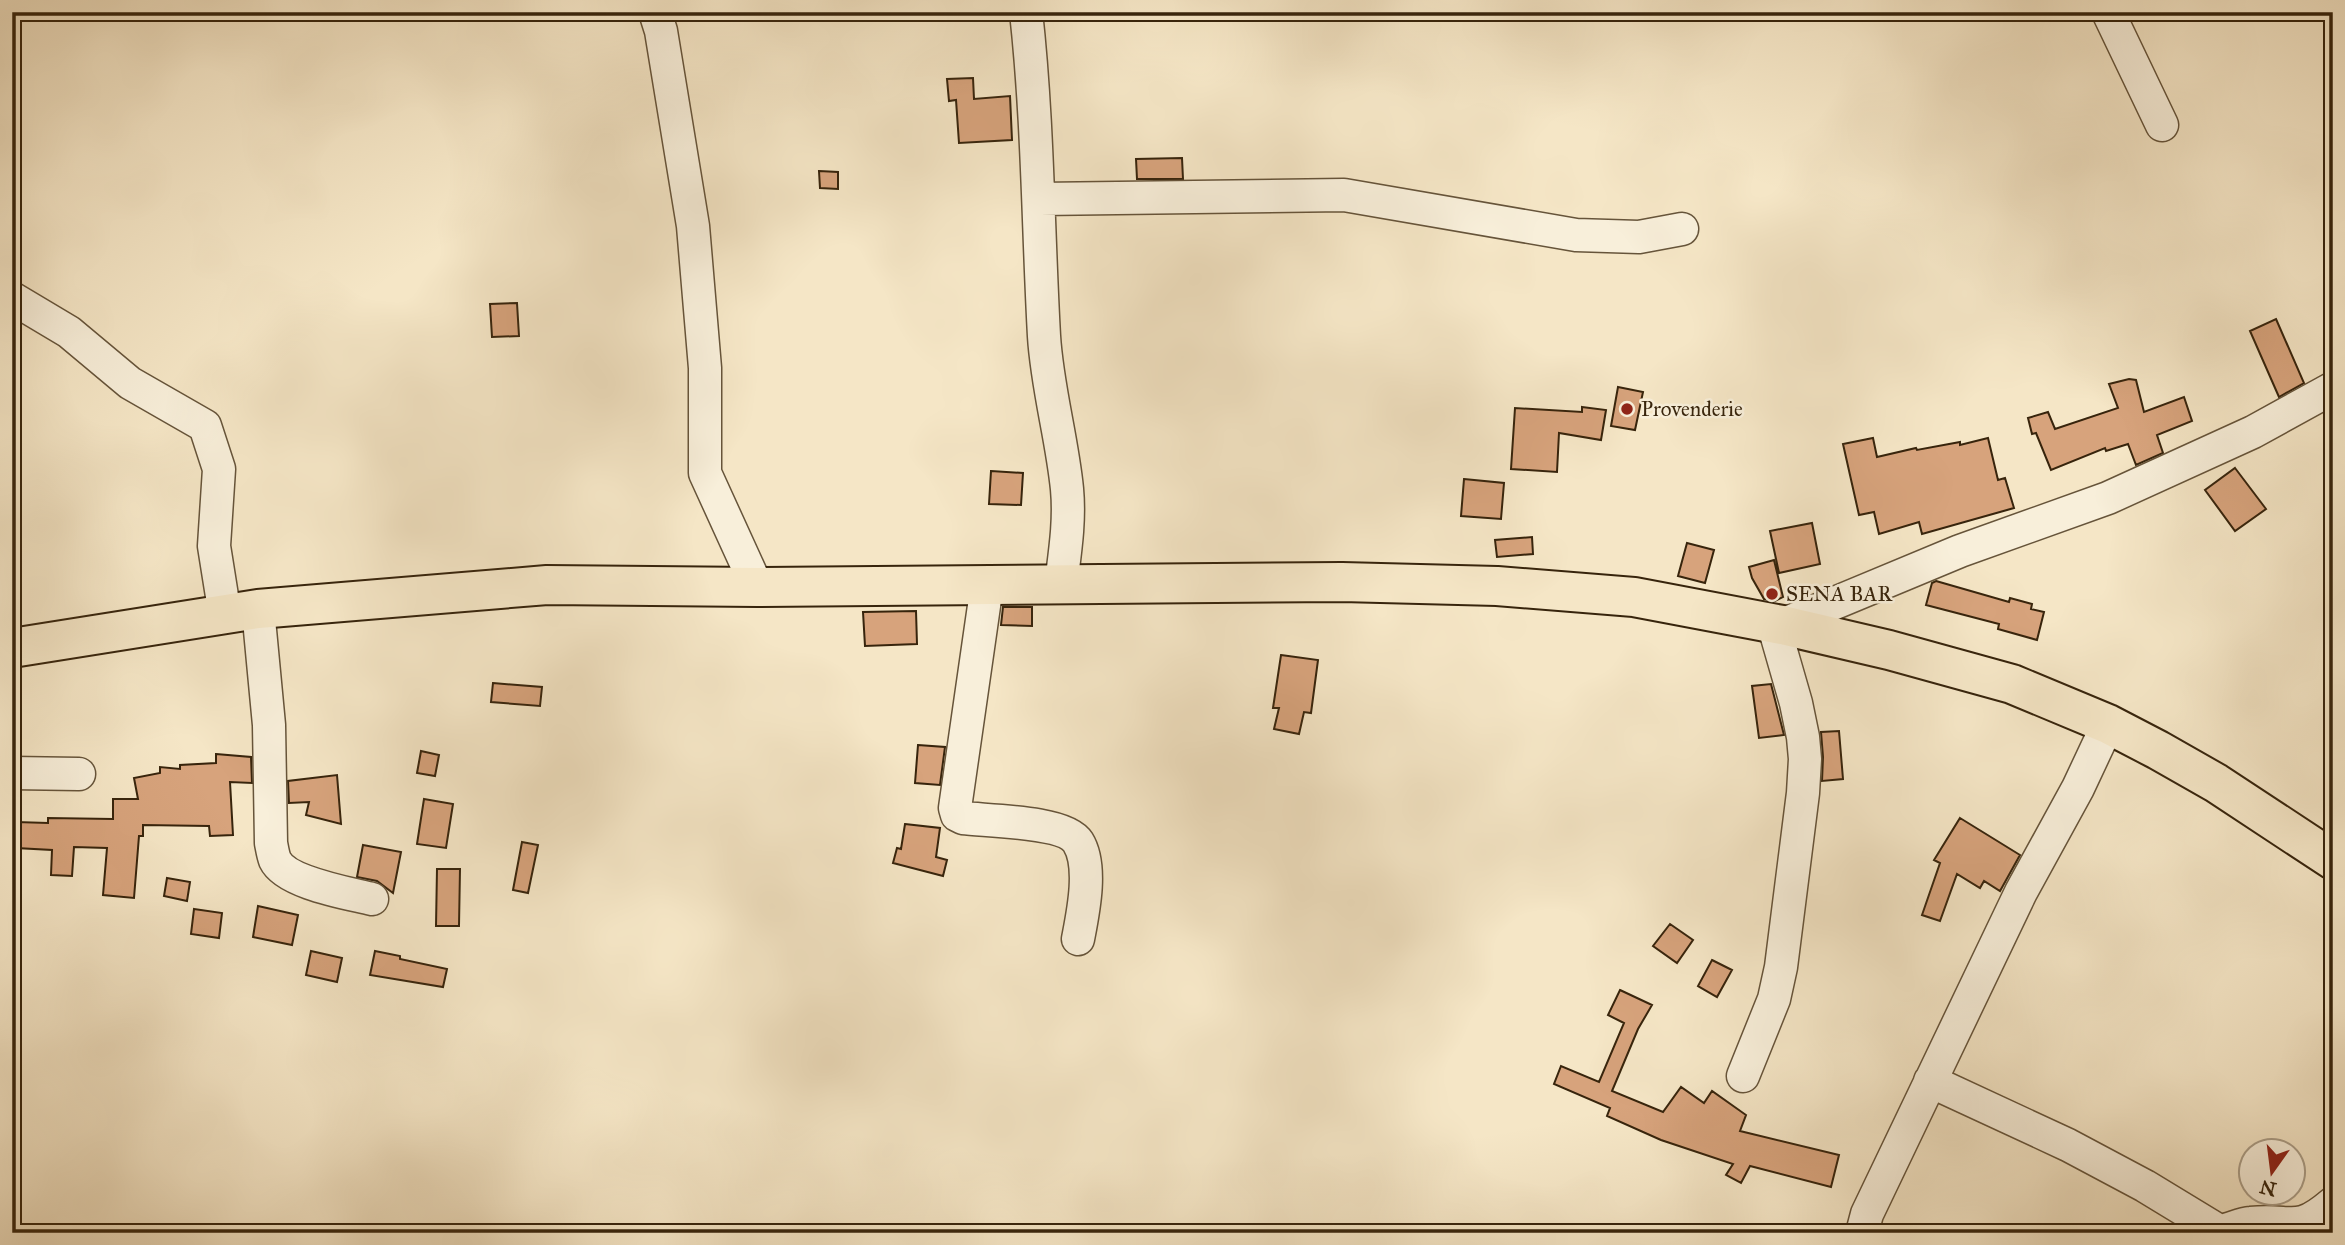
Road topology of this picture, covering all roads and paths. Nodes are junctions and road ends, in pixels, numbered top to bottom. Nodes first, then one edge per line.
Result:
1 (655, 12) edge
2 (1026, 12) edge
3 (2108, 12) edge
4 (2162, 125) dead end
5 (1040, 199) junction
6 (1682, 229) dead end
7 (12, 298) edge
8 (2333, 388) edge
9 (987, 584) junction
10 (1061, 584) junction
11 (757, 587) junction
12 (241, 612) junction
13 (1777, 624) junction
14 (12, 648) edge
15 (2108, 724) junction
16 (12, 773) edge
17 (79, 774) dead end
18 (2333, 860) edge
19 (372, 899) dead end
20 (1078, 939) dead end
21 (1743, 1076) dead end
22 (1930, 1081) junction
23 (2333, 1202) edge
24 (2299, 1229) edge
25 (1862, 1233) edge

1 - 11 street
2 - 5 street
3 - 4 street
5 - 6 street
5 - 10 street
7 - 12 street
8 - 13 street
9 - 10 main road
9 - 11 main road
9 - 20 street
10 - 13 main road
11 - 12 main road
12 - 14 main road
12 - 19 street
13 - 15 main road
13 - 21 street
15 - 18 main road
15 - 22 street
16 - 17 street
22 - 24 street
22 - 25 street
23 - 24 street

